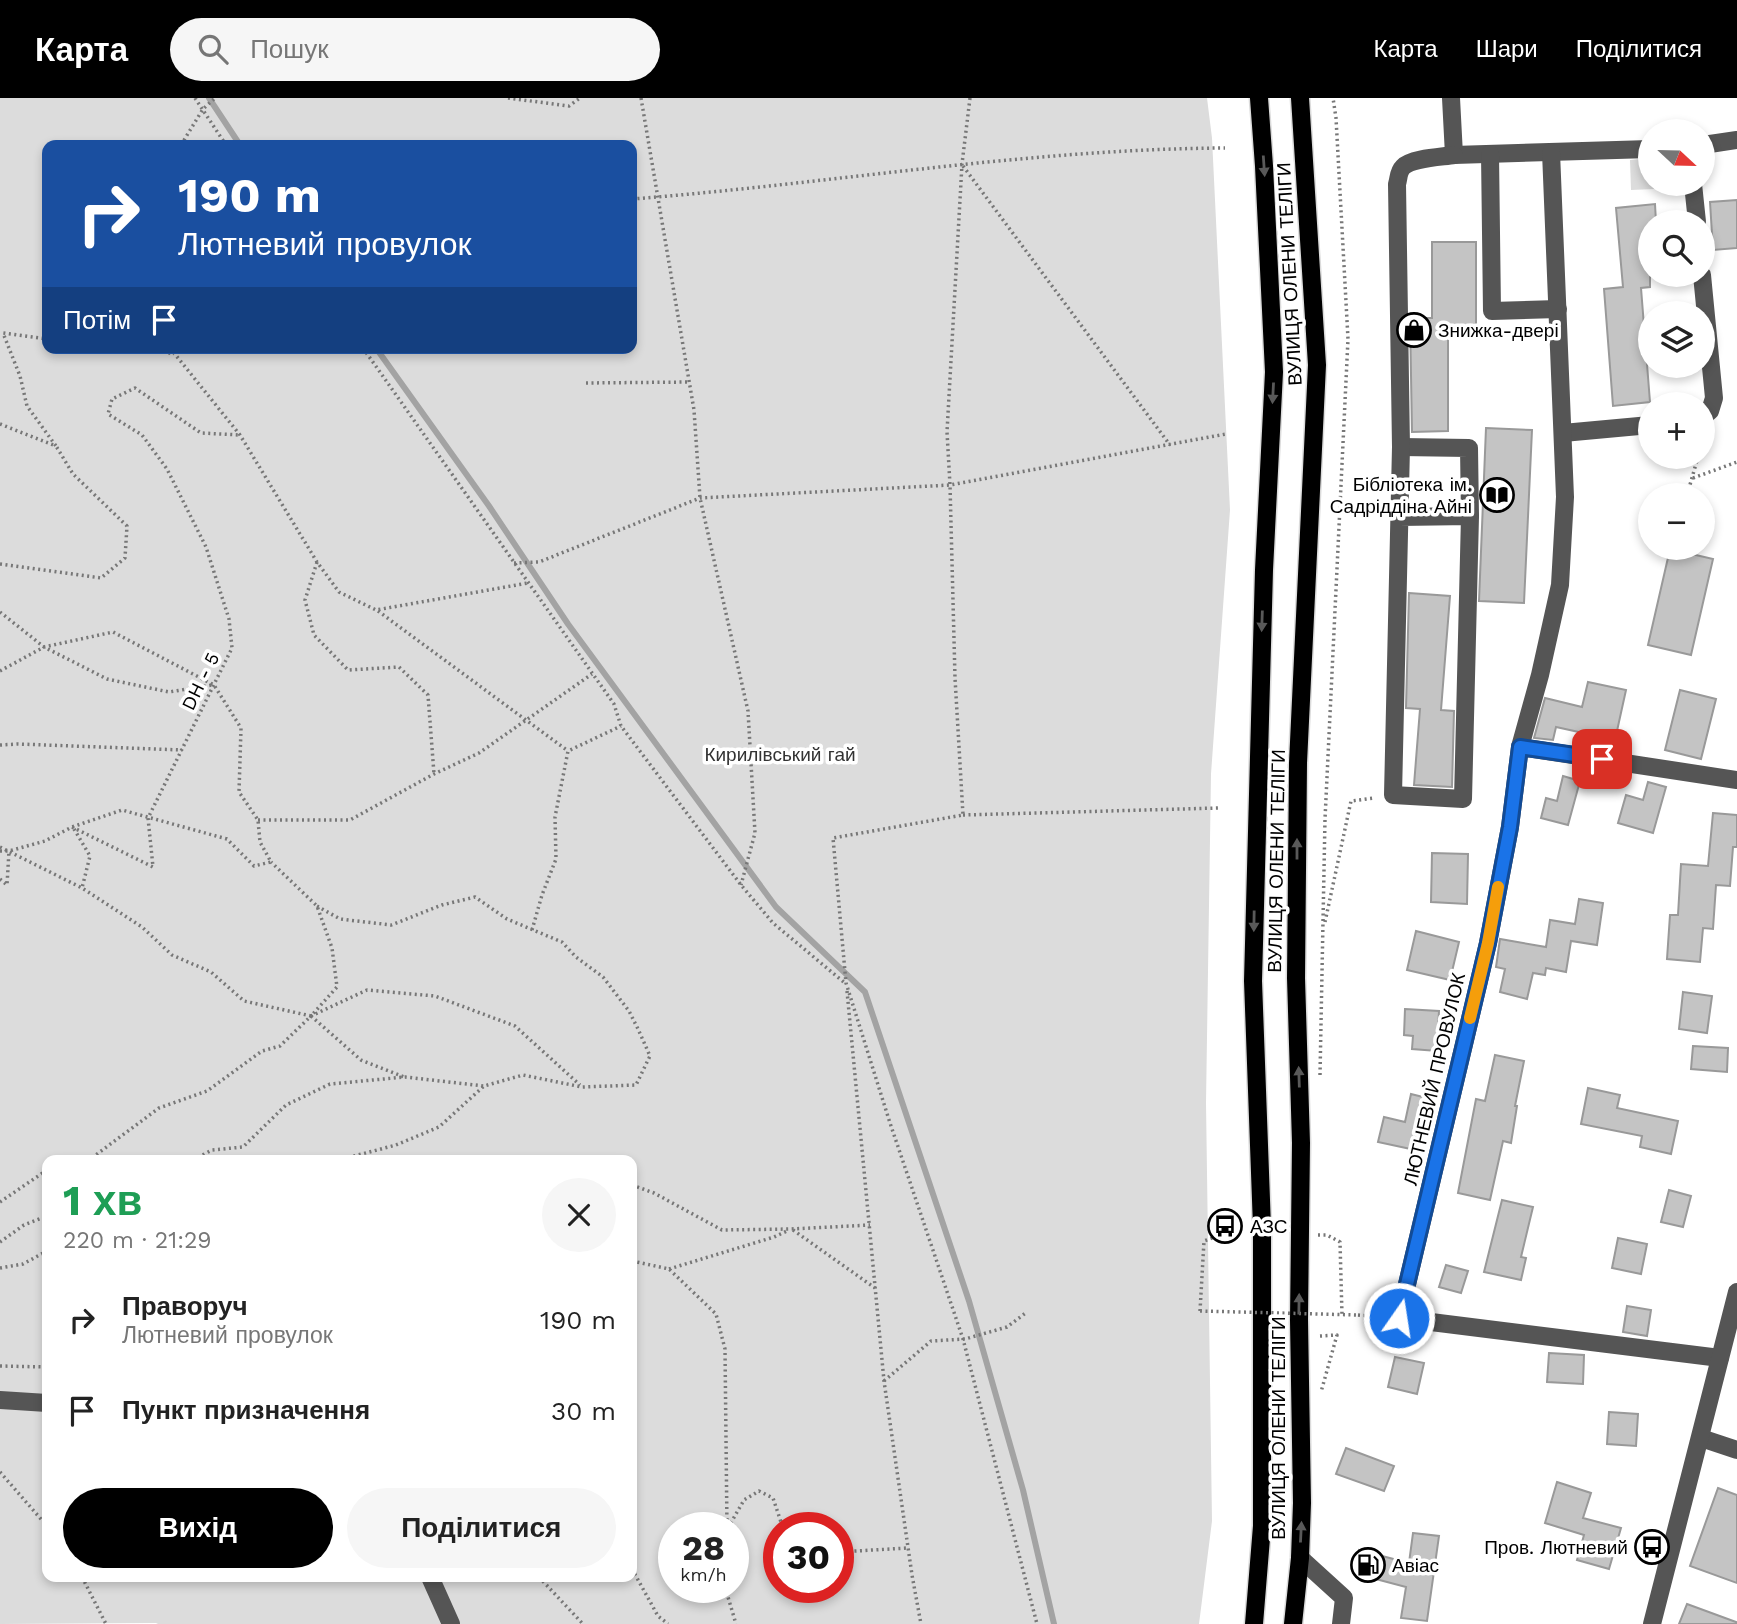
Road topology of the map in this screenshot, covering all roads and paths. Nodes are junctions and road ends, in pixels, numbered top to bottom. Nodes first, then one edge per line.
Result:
1 (195, 98) edge
2 (215, 98) edge
3 (508, 98) edge
4 (580, 98) edge
5 (641, 98) edge
6 (970, 98) edge
7 (1259, 98) edge
8 (1300, 98) edge
9 (1333, 98) edge
10 (1451, 98) edge
11 (203, 109) junction
12 (184, 140) edge
13 (223, 140) edge
14 (1737, 140) edge
15 (1715, 143) edge
16 (1225, 148) dead end
17 (1638, 149) edge
18 (1551, 152) junction
19 (1490, 154) junction
20 (1454, 155) junction
21 (962, 164) junction
22 (657, 197) junction
23 (637, 199) edge
24 (1703, 287) edge
25 (1558, 309) junction
26 (1, 332) edge
27 (42, 339) edge
28 (0, 349) edge
29 (10, 350) junction
30 (174, 354) edge
31 (367, 354) edge
32 (689, 382) junction
33 (586, 383) dead end
34 (1713, 392) edge
35 (0, 424) edge
36 (1638, 426) edge
37 (1563, 433) junction
38 (1226, 434) dead end
39 (240, 435) junction
40 (1170, 444) junction
41 (56, 446) junction
42 (1401, 447) junction
43 (1737, 462) edge
44 (1695, 469) edge
45 (1693, 478) junction
46 (1691, 483) edge
47 (950, 485) junction
48 (700, 498) junction
49 (1470, 516) junction
50 (1399, 517) junction
51 (317, 562) junction
52 (514, 563) junction
53 (0, 564) edge
54 (528, 583) junction
55 (376, 610) junction
56 (0, 612) edge
57 (44, 647) junction
58 (0, 671) edge
59 (593, 674) junction
60 (214, 685) junction
61 (526, 720) junction
62 (621, 726) junction
63 (0, 746) edge
64 (1520, 747) junction
65 (182, 750) junction
66 (568, 751) junction
67 (434, 774) junction
68 (1737, 780) edge
69 (1393, 795) junction
70 (1218, 808) dead end
71 (963, 815) junction
72 (148, 818) junction
73 (258, 820) junction
74 (72, 827) junction
75 (0, 849) edge
76 (9, 851) junction
77 (271, 862) junction
78 (0, 879) edge
79 (741, 883) junction
80 (82, 887) junction
81 (317, 906) junction
82 (532, 930) junction
83 (1323, 930) junction
84 (846, 982) junction
85 (311, 1016) junction
86 (405, 1077) junction
87 (1320, 1078) dead end
88 (484, 1086) junction
89 (582, 1087) junction
90 (96, 1155) edge
91 (202, 1155) edge
92 (357, 1155) edge
93 (42, 1173) edge
94 (637, 1187) edge
95 (0, 1202) edge
96 (42, 1218) edge
97 (870, 1224) junction
98 (791, 1229) junction
99 (1327, 1235) dead end
100 (1220, 1236) dead end
101 (0, 1242) edge
102 (42, 1254) edge
103 (637, 1262) edge
104 (0, 1268) edge
105 (669, 1269) junction
106 (876, 1289) junction
107 (1737, 1292) edge
108 (1027, 1312) dead end
109 (1342, 1315) junction
110 (1357, 1315) dead end
111 (1320, 1336) dead end
112 (964, 1339) junction
113 (1720, 1358) junction
114 (0, 1366) edge
115 (42, 1367) edge
116 (884, 1381) junction
117 (0, 1401) edge
118 (1318, 1401) dead end
119 (42, 1403) edge
120 (1701, 1438) junction
121 (1737, 1450) edge
122 (0, 1472) edge
123 (727, 1512) edge
124 (737, 1512) edge
125 (778, 1512) edge
126 (42, 1520) edge
127 (908, 1548) junction
128 (854, 1551) edge
129 (1300, 1558) junction
130 (637, 1578) edge
131 (85, 1582) edge
132 (432, 1582) edge
133 (544, 1582) edge
134 (730, 1603) edge
135 (106, 1624) edge
136 (451, 1624) edge
137 (583, 1624) edge
138 (667, 1624) edge
139 (736, 1624) edge
140 (921, 1624) edge
141 (1037, 1624) edge
142 (1254, 1624) edge
143 (1293, 1624) edge
144 (1340, 1624) edge
145 (1653, 1624) edge

1 - 11 path
2 - 11 path
3 - 4 path
5 - 22 path
6 - 21 path
7 -> 142 main road, ВУЛИЦЯ ОЛЕНИ ТЕЛІГИ
129 -> 8 main road, ВУЛИЦЯ ОЛЕНИ ТЕЛІГИ
9 - 83 path
10 - 20 street
11 - 12 path
11 - 13 path
14 - 15 street
16 - 21 path
17 - 18 street
18 - 19 street
18 - 25 street
19 - 20 street
19 - 25 street
20 - 42 street
21 - 22 path
21 - 40 path
21 - 47 path
22 - 23 path
22 - 32 path
24 - 34 street
25 - 37 street
26 - 27 path
26 - 29 path
28 - 29 path
29 - 41 path
30 - 39 path
31 - 52 path
32 - 33 path
32 - 48 path
35 - 41 path
36 - 37 street
37 - 64 street
38 - 40 path
39 - 51 path
39 - 60 path, DH - 5
40 - 47 path
41 - 53 path
42 - 49 street
42 - 50 street
43 - 45 path
44 - 45 path
45 - 46 path
47 - 48 path
47 - 71 path
48 - 52 path
48 - 79 path
49 - 50 street
49 - 69 street
50 - 69 street
51 - 55 path
51 - 67 path
52 - 54 path
54 - 55 path
54 - 59 path
55 - 61 path
56 - 57 path
57 - 58 path
57 - 60 path
57 - 60 path
59 - 61 path
59 - 62 path
60 - 65 path, DH - 5
60 - 73 path
61 - 66 path
61 - 67 path
62 - 66 path
62 - 79 path
63 - 65 path
64 - 68 street
64 - 113 street, ЛЮТНЕВИЙ ПРОВУЛОК
65 - 72 path, DH - 5
66 - 82 path
67 - 73 path
69 - 83 path
70 - 71 path
71 - 84 path
72 - 74 path
72 - 74 path
72 - 77 path
73 - 77 path
74 - 76 path
74 - 80 path
75 - 76 path
76 - 78 path
76 - 80 path
77 - 81 path
79 - 84 path
80 - 85 path
81 - 82 path
81 - 85 path
82 - 89 path
83 - 87 path
84 - 97 path
84 - 112 path
85 - 86 path
85 - 89 path
85 - 90 path
86 - 88 path
86 - 91 path
88 - 89 path
88 - 92 path
93 - 95 path
94 - 98 path
96 - 101 path
97 - 98 path
97 - 106 path
98 - 105 path
98 - 106 path
99 - 109 path
100 - 109 path, bridge
102 - 104 path
103 - 105 path
105 - 123 path
106 - 116 path
107 - 113 street
108 - 112 path
109 - 110 path, bridge
111 - 118 path
112 - 116 path
112 - 141 path
113 - 120 street
114 - 115 path
116 - 127 path
117 - 119 street
120 - 121 street
120 - 145 street
122 - 126 path
124 - 125 path
127 - 128 path
127 - 140 path
129 - 143 main road, ВУЛИЦЯ ОЛЕНИ ТЕЛІГИ
129 - 144 street
130 - 138 path
131 - 135 path
132 - 136 street
133 - 137 path
134 - 139 path

